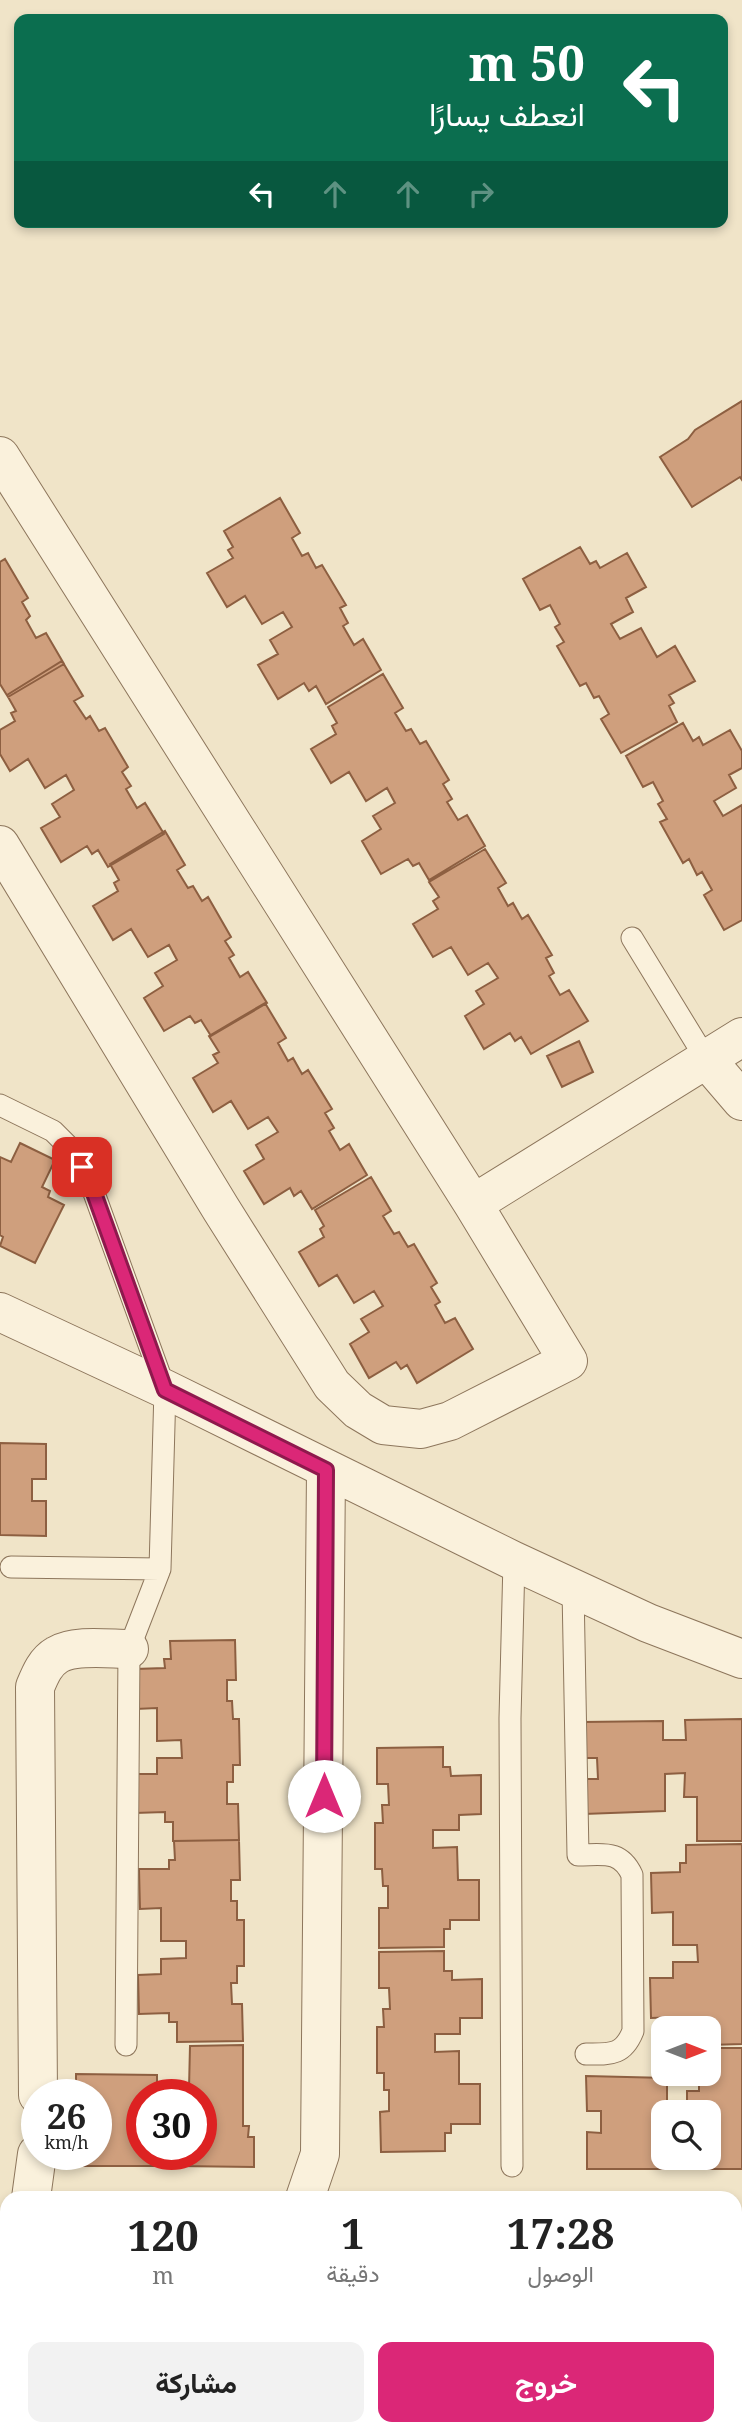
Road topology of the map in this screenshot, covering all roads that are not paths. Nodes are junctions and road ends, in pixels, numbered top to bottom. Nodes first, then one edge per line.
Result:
1 (0, 456) edge
2 (0, 845) edge
3 (632, 938) dead end
4 (742, 1037) edge
5 (706, 1059) junction
6 (742, 1101) edge
7 (0, 1105) edge
8 (473, 1204) junction
9 (0, 1312) edge
10 (165, 1390) junction
11 (326, 1470) junction
12 (514, 1561) junction
13 (10, 1567) dead end
14 (160, 1569) junction
15 (573, 1589) junction
16 (130, 1649) junction
17 (742, 1658) edge
18 (125, 2045) dead end
19 (586, 2054) dead end
20 (38, 2079) edge
21 (512, 2166) dead end
22 (35, 2170) edge
23 (32, 2191) edge
24 (307, 2191) edge

1 - 8 street
2 - 8 street
3 - 5 lane
4 - 5 street
5 - 6 street
5 - 8 street
7 - 10 lane
9 - 10 street
10 - 11 street
10 - 14 lane
11 - 12 street
11 - 24 street
12 - 15 street
12 - 21 lane
13 - 14 lane
14 - 16 lane
15 - 17 street
15 - 19 lane
16 - 18 lane
16 - 20 street
22 - 23 street

